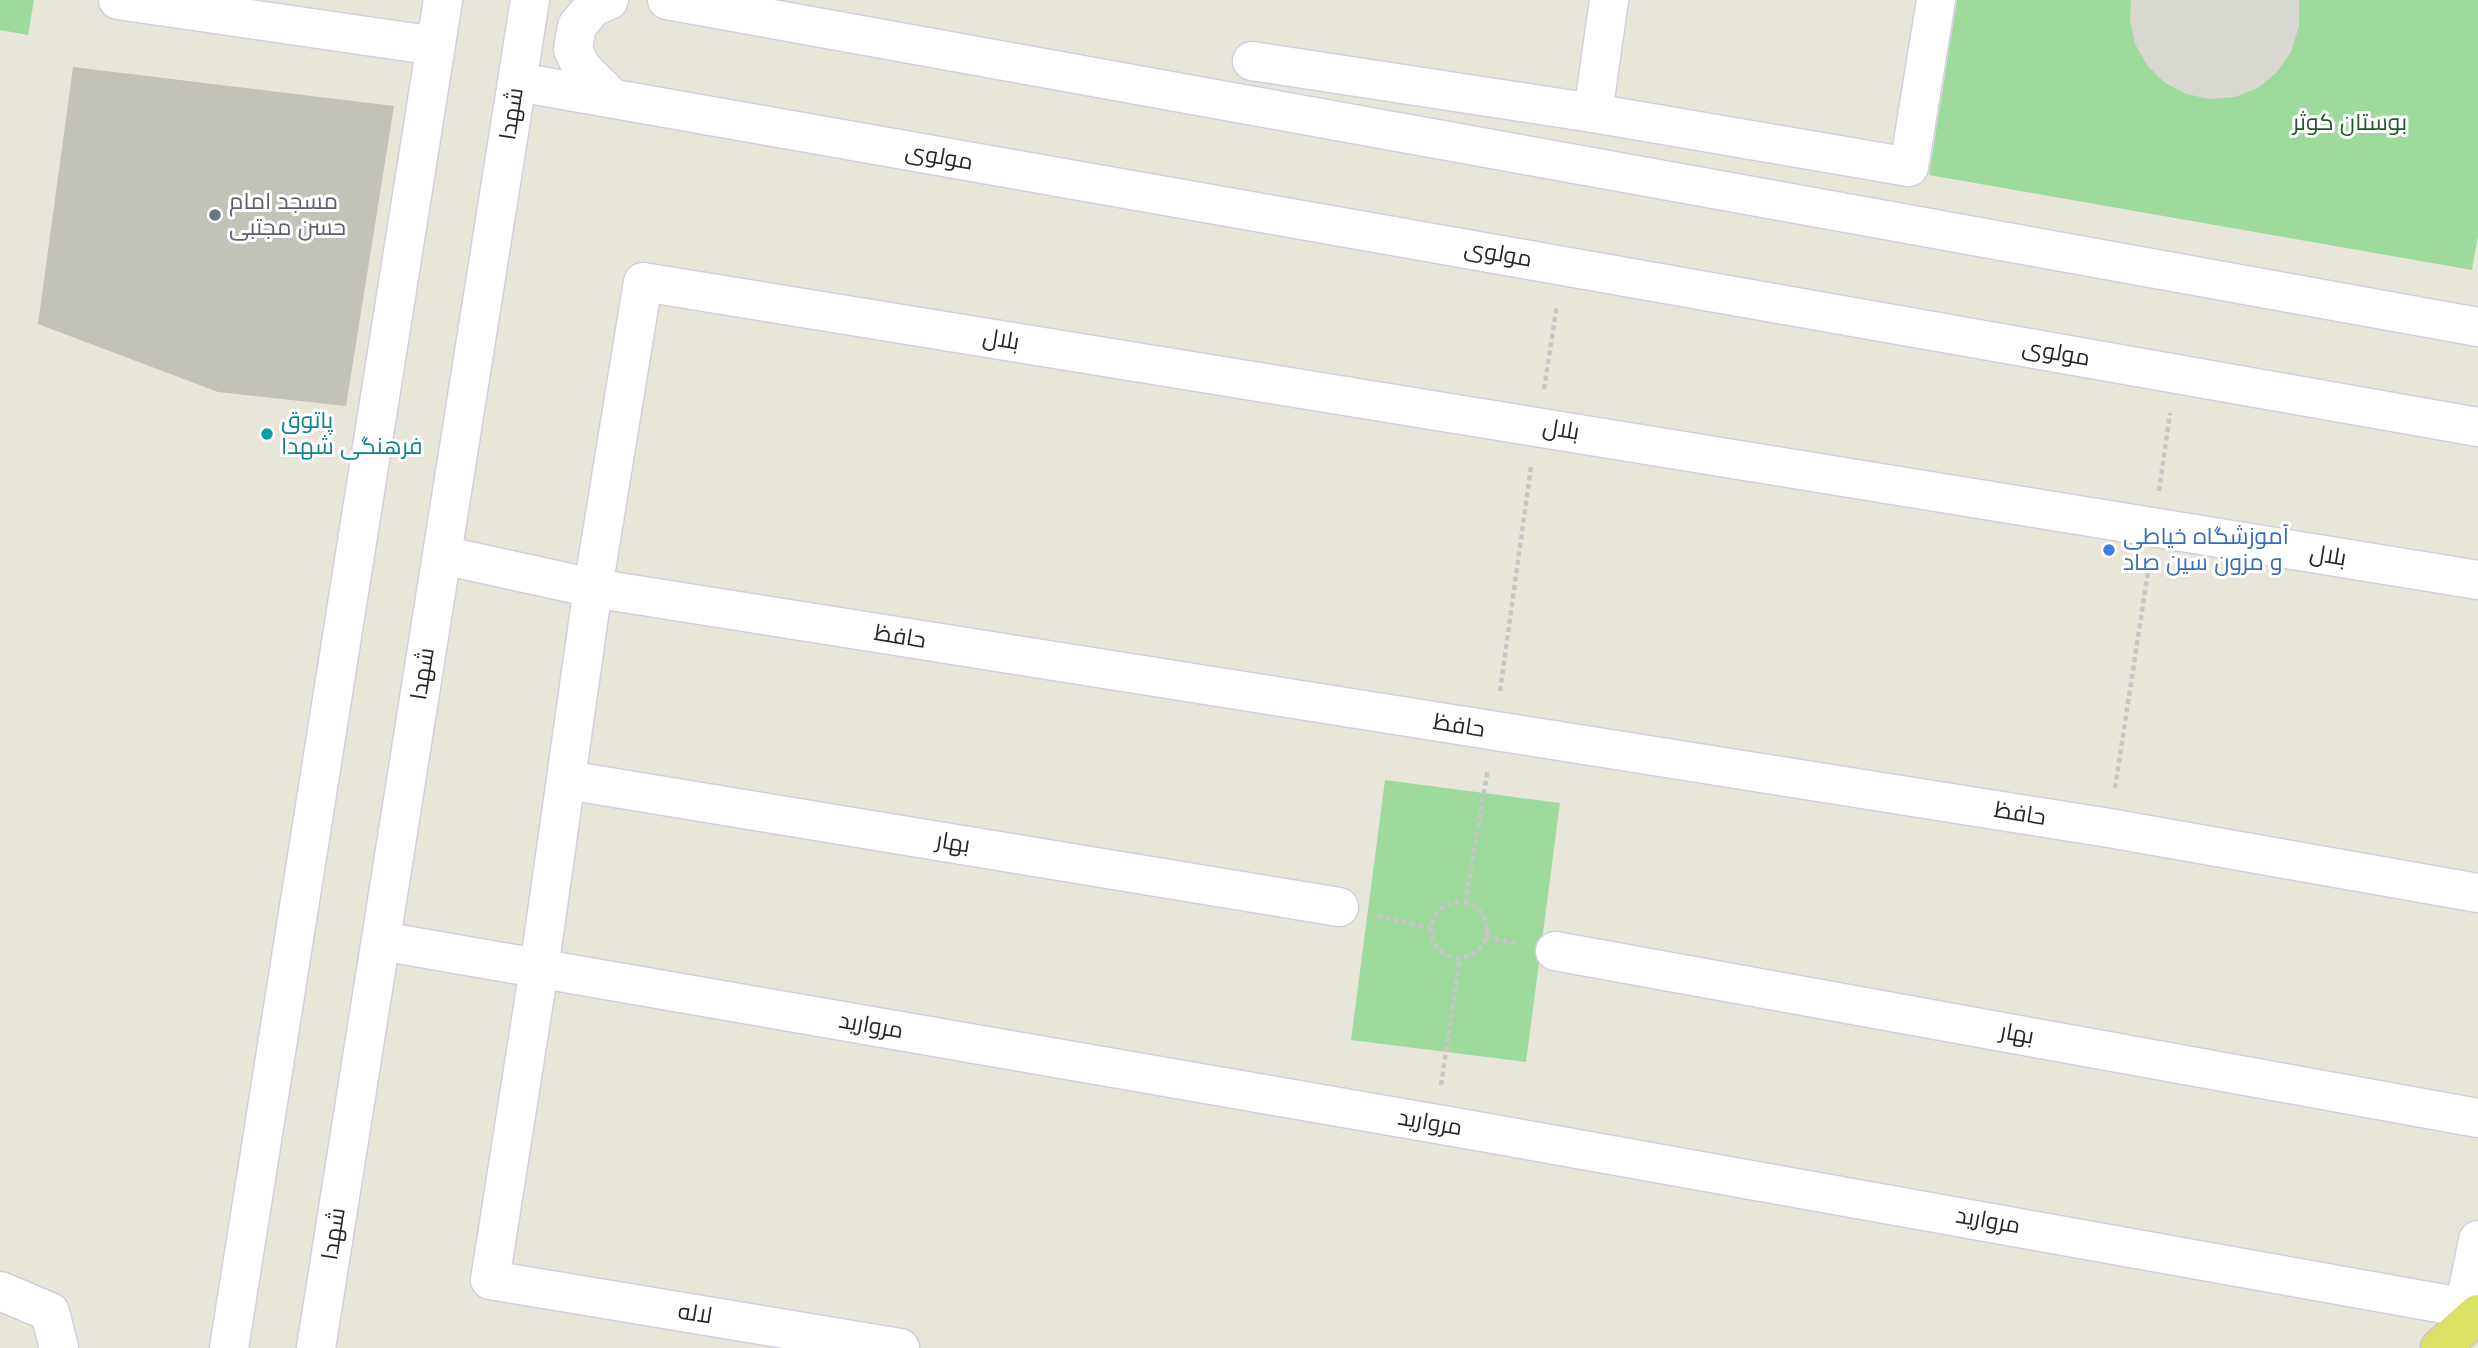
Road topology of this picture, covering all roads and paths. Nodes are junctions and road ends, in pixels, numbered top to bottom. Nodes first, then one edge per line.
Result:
1 (118, 0) edge
2 (443, 0) edge
3 (530, 0) edge
4 (609, 0) edge
5 (667, 0) edge
6 (1609, 0) edge
7 (1936, 0) edge
8 (436, 46) junction
9 (1252, 61) dead end
10 (517, 82) junction
11 (613, 99) junction
12 (1593, 113) junction
13 (1563, 266) junction
14 (2478, 327) edge
15 (2176, 373) junction
16 (1538, 426) junction
17 (2478, 426) edge
18 (2154, 528) junction
19 (442, 555) junction
20 (2478, 580) edge
21 (593, 588) junction
22 (1494, 732) junction
23 (567, 780) junction
24 (2109, 828) junction
25 (2478, 892) edge
26 (1465, 903) junction
27 (1339, 907) joint
28 (1431, 928) junction
29 (381, 942) junction
30 (1555, 951) dead end
31 (1461, 958) junction
32 (539, 969) junction
33 (2478, 1118) edge
34 (1435, 1124) junction
35 (2478, 1240) edge
36 (0, 1291) edge
37 (2474, 1310) edge
38 (59, 1348) edge
39 (229, 1348) edge
40 (316, 1348) edge
41 (900, 1348) edge
42 (2440, 1348) edge

1 - 8 street
2 - 8 street
3 - 10 street, شهدا
4 - 11 street
5 - 14 street
6 - 12 street
7 - 12 street
8 - 39 street
9 - 12 street
10 - 11 street, مولوی
10 - 19 street, شهدا
11 - 13 street, مولوی
13 - 15 street, مولوی
13 - 16 path
15 - 17 street, مولوی
15 - 18 path
16 - 18 street, بلال
16 - 21 street, بلال
16 - 22 path
18 - 20 street, بلال
18 - 24 path
19 - 21 street, حافظ
19 - 29 street, شهدا
21 - 22 street, حافظ
21 - 23 street
22 - 24 street, حافظ
22 - 26 path
23 - 27 street, بهار
23 - 32 street
24 - 25 street, حافظ
26 - 28 path
26 - 31 path
27 - 28 path
28 - 31 path
29 - 32 street, مروارید
29 - 40 street, شهدا
30 - 33 street, بهار
31 - 34 path
32 - 34 street, مروارید
32 - 41 street, لاله
34 - 37 street, مروارید
35 - 37 street
36 - 38 street
37 - 42 main road

